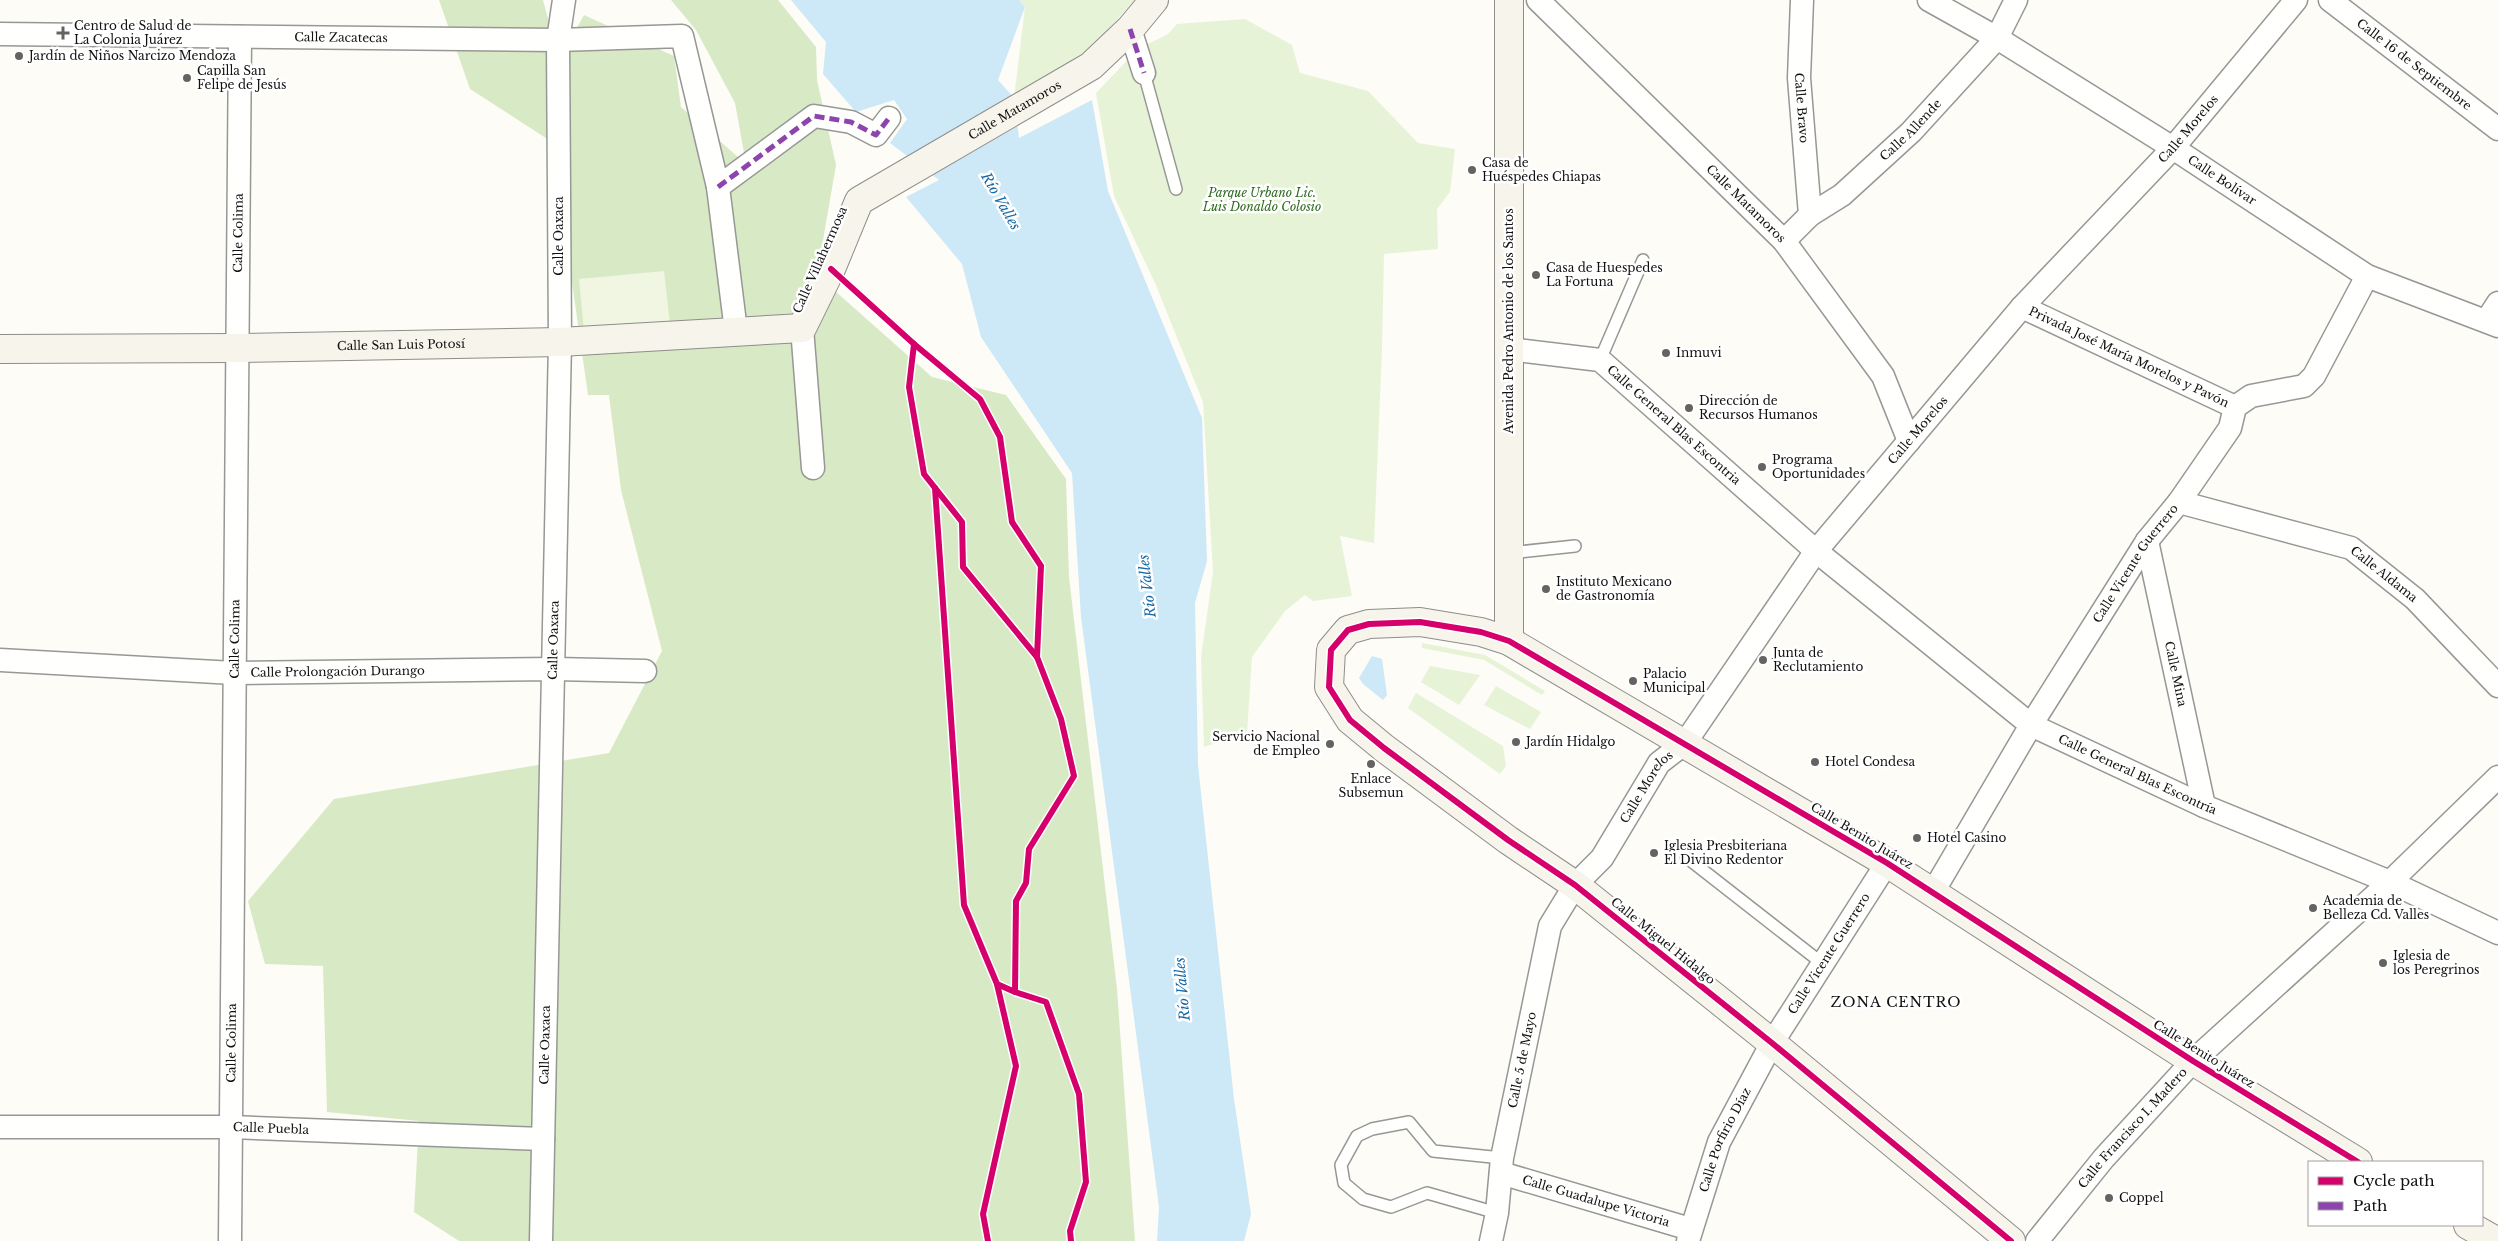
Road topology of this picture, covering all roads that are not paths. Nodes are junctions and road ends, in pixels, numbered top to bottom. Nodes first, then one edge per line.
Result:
1 (564, 0) edge
2 (1154, 0) edge
3 (1510, 0) edge
4 (1538, 0) edge
5 (1802, 0) edge
6 (1929, 0) edge
7 (2016, 0) edge
8 (2296, 0) edge
9 (2330, 0) edge
10 (1130, 29) junction
11 (0, 34) edge
12 (240, 37) junction
13 (1997, 38) junction
14 (558, 40) junction
15 (1144, 73) joint
16 (889, 118) dead end
17 (2498, 129) edge
18 (2173, 148) junction
19 (718, 187) junction
20 (1176, 189) dead end
21 (859, 201) joint
22 (1810, 215) junction
23 (1784, 241) junction
24 (1643, 260) dead end
25 (2368, 276) junction
26 (2022, 307) junction
27 (2494, 316) edge
28 (802, 328) junction
29 (736, 331) junction
30 (560, 342) junction
31 (237, 348) junction
32 (0, 349) edge
33 (1509, 350) junction
34 (1600, 360) junction
35 (2235, 407) junction
36 (1909, 441) junction
37 (813, 468) dead end
38 (2179, 502) junction
39 (2147, 541) junction
40 (1575, 546) dead end
41 (1816, 551) junction
42 (1509, 553) junction
43 (1509, 641) junction
44 (1331, 650) joint
45 (0, 660) edge
46 (554, 669) junction
47 (645, 671) dead end
48 (234, 673) junction
49 (2498, 686) edge
50 (2031, 725) junction
51 (1686, 743) junction
52 (2498, 777) edge
53 (2204, 806) junction
54 (1686, 857) dead end
55 (1886, 863) junction
56 (2390, 882) junction
57 (1575, 885) junction
58 (1933, 892) junction
59 (2498, 933) edge
60 (1823, 964) junction
61 (1772, 1043) junction
62 (2193, 1061) junction
63 (0, 1127) edge
64 (231, 1127) junction
65 (543, 1139) junction
66 (2354, 1161) edge
67 (1502, 1166) junction
68 (1496, 1213) junction
69 (2470, 1226) edge
70 (1689, 1235) edge
71 (230, 1241) edge
72 (541, 1241) edge
73 (1491, 1241) edge
74 (2011, 1241) edge
75 (2037, 1241) edge
76 (2496, 1241) edge

1 - 14 street, Calle Oaxaca
2 - 10 street, Calle Matamoros
3 - 33 street, Avenida Pedro Antonio de los Santos
4 - 23 street, Calle Matamoros
5 - 22 street, Calle Bravo
6 - 13 street, Calle Bolívar
7 - 13 street, Calle Allende
8 - 18 street, Calle Morelos
9 - 17 street, Calle 16 de Septiembre
10 - 15 street
10 - 21 street, Calle Matamoros
11 - 12 street, Calle Zacatecas
12 - 14 street, Calle Zacatecas
12 - 31 street, Calle Colima
13 - 18 street, Calle Bolívar
13 - 22 street, Calle Allende
14 - 19 street, Calle Zacatecas
14 - 30 street, Calle Oaxaca
15 - 20 lane
16 - 19 street
18 - 25 street, Calle Bolívar
18 - 26 street, Calle Morelos
19 - 29 street
21 - 28 street, Calle Villahermosa
22 - 23 street, Calle Allende
23 - 36 street, Calle Matamoros
24 - 34 lane
25 - 27 street, Calle Bolívar
25 - 35 street
26 - 35 street, Privada José María Morelos y Pavón
26 - 36 street, Calle Morelos
28 - 29 street, Calle San Luis Potosí
28 - 37 street, Calle Villahermosa
29 - 30 street, Calle San Luis Potosí
30 - 31 street, Calle San Luis Potosí
30 - 46 street, Calle Oaxaca
31 - 32 street, Calle San Luis Potosí
31 - 48 street, Calle Colima
33 - 34 street, Calle General Blas Escontria
33 - 42 street, Avenida Pedro Antonio de los Santos
34 - 41 street, Calle General Blas Escontria
35 - 38 street, Calle Vicente Guerrero
36 - 41 street, Calle Morelos
38 - 39 street, Calle Vicente Guerrero
38 - 49 street, Calle Aldama
39 - 50 street, Calle Vicente Guerrero
39 - 53 street, Calle Mina
40 - 42 lane
41 - 50 street, Calle General Blas Escontría
41 - 51 street, Calle Morelos
42 - 43 street, Avenida Pedro Antonio de los Santos
43 - 44 street, Calle Benito Juárez
43 - 51 street, Calle Benito Juárez
44 - 57 street, Calle Miguel Hidalgo
45 - 48 street, Calle Prolongación Durango
46 - 47 street, Calle Prolongación Durango
46 - 48 street, Calle Prolongación Durango
46 - 65 street, Calle Oaxaca
48 - 64 street, Calle Colima
50 - 53 street, Calle General Blas Escontría
50 - 58 street, Calle Vicente Guerrero
51 - 55 street, Calle Benito Juárez
51 - 57 street, Calle Morelos
52 - 56 street, Calle Francisco I. Madero
53 - 56 street, Calle General Blas Escontría
54 - 60 lane
55 - 58 street, Calle Benito Juárez
55 - 60 street, Calle Vicente Guerrero
56 - 59 street, Calle General Blas Escontría
56 - 62 street, Calle Francisco I. Madero
57 - 61 street, Calle Miguel Hidalgo
57 - 67 street, Calle 5 de Mayo
58 - 62 street, Calle Benito Juárez
60 - 61 street, Calle Vicente Guerrero
61 - 70 street, Calle Porfirio Díaz
61 - 74 street, Calle Miguel Hidalgo
62 - 66 street, Calle Benito Juárez
62 - 75 street, Calle Francisco I. Madero
63 - 64 street, Calle Puebla
64 - 65 street, Calle Puebla
64 - 71 street, Calle Colima
65 - 72 street, Calle Oaxaca
67 - 68 street, Calle 5 de Mayo
67 - 68 lane
67 - 70 street, Calle Guadalupe Victoria
68 - 73 street, Calle 5 de Mayo
69 - 76 street

